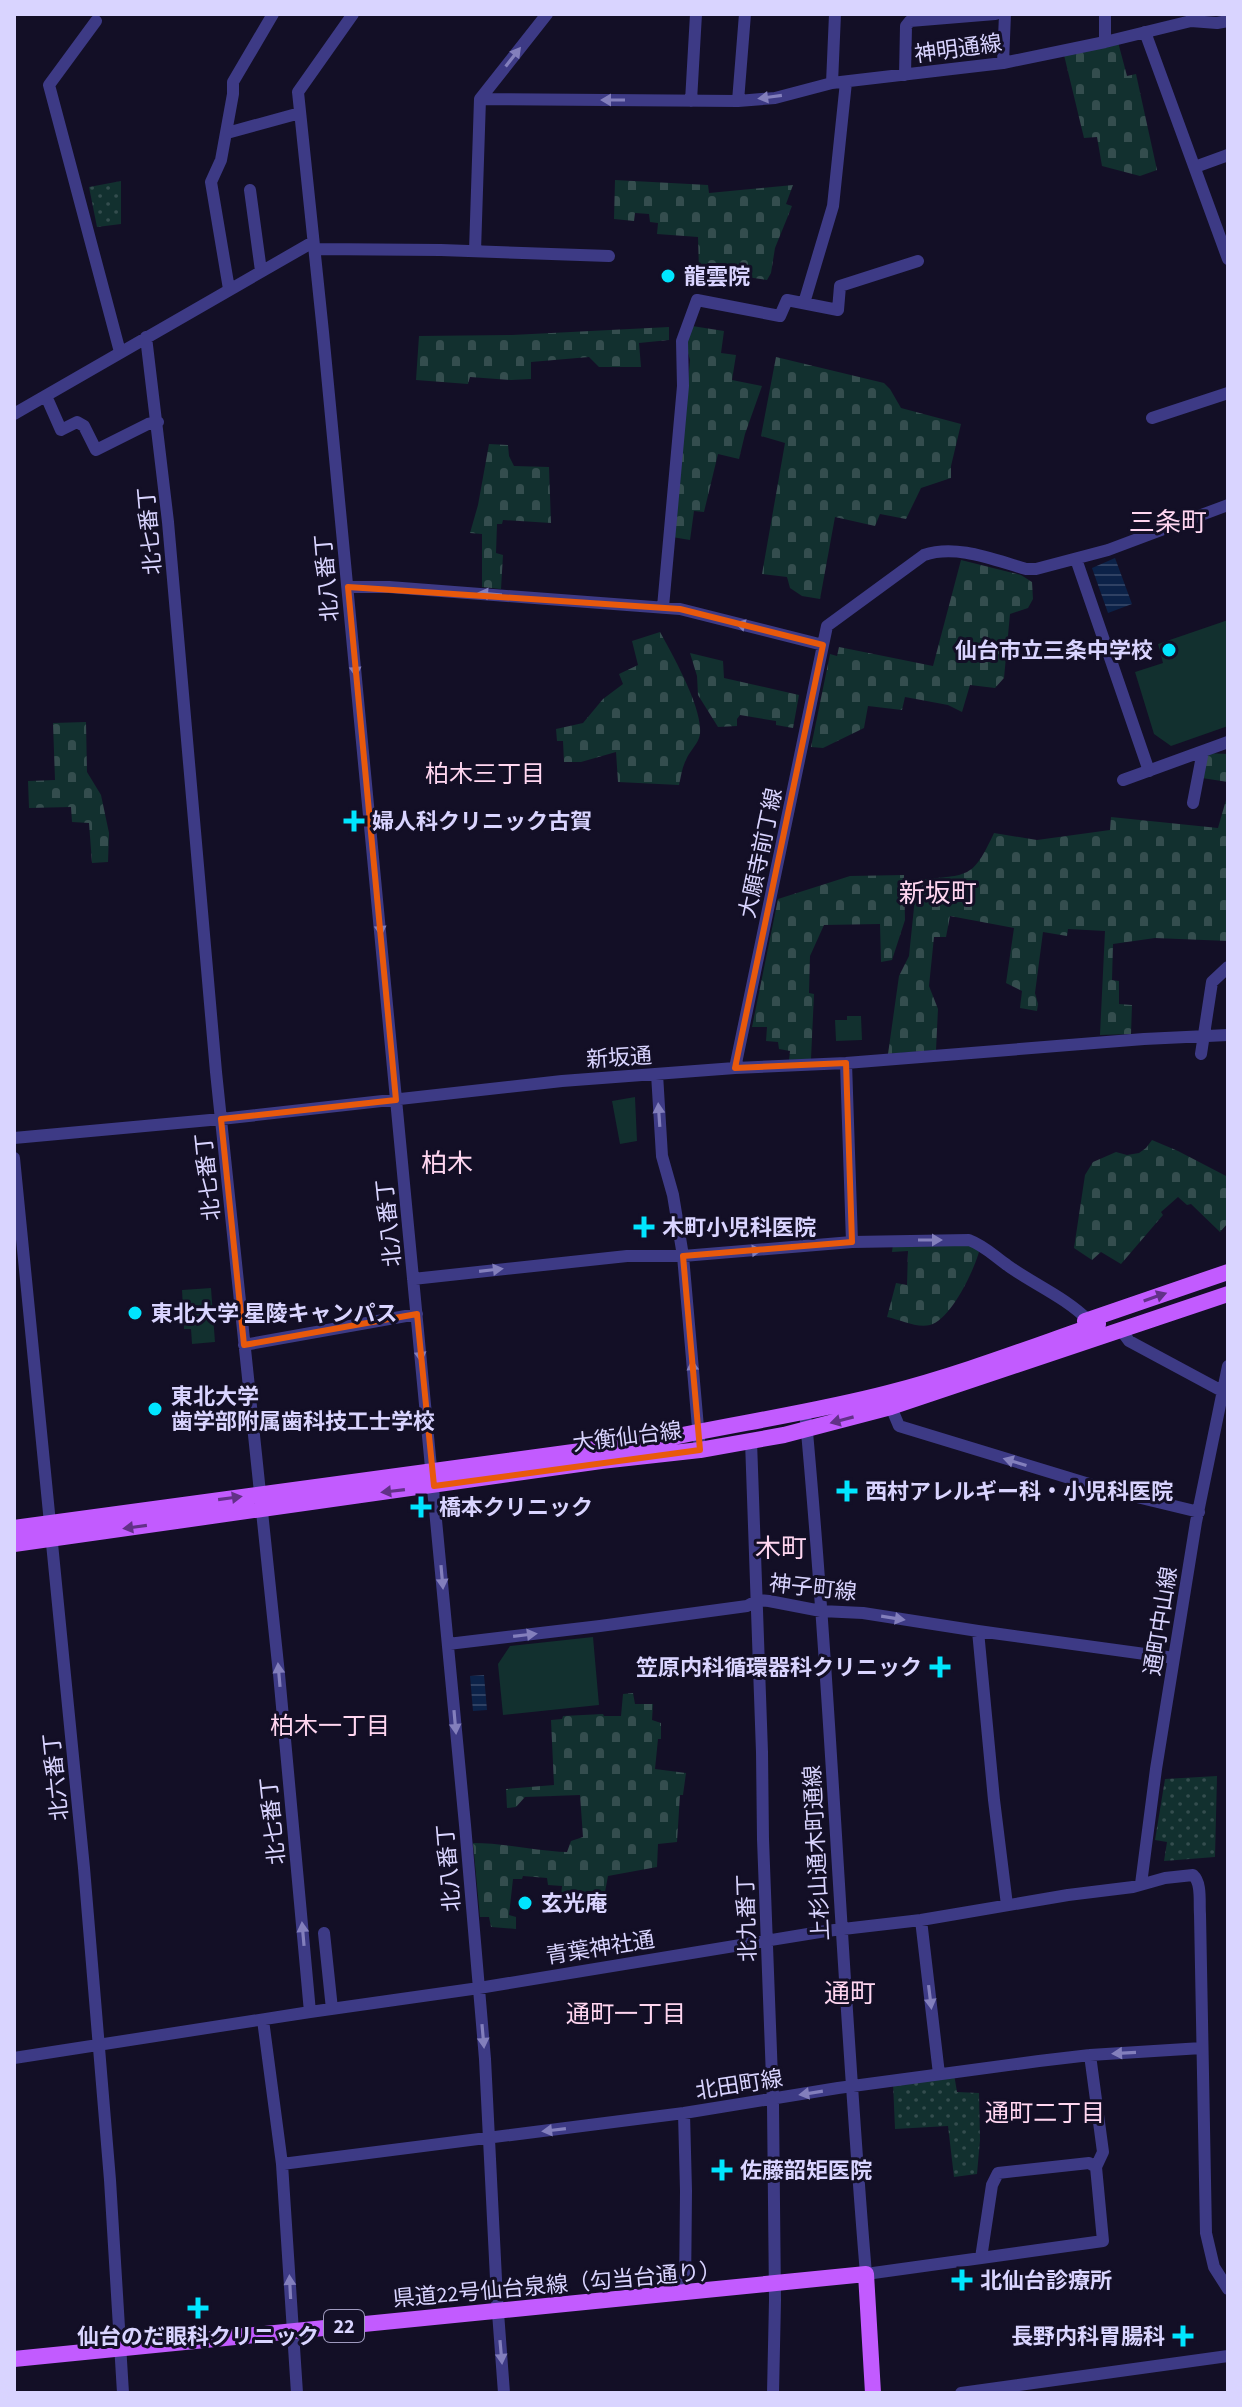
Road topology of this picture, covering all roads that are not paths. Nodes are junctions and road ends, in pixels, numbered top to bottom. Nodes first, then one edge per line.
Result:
1 (273, 14) edge
2 (547, 14) edge
3 (696, 14) edge
4 (745, 14) edge
5 (835, 14) edge
6 (995, 14) edge
7 (1005, 14) edge
8 (1105, 14) edge
9 (95, 16) edge
10 (347, 16) edge
11 (1191, 17) edge
12 (1228, 21) edge
13 (1145, 32) junction
14 (1105, 42) junction
15 (1003, 63) junction
16 (905, 75) junction
17 (846, 82) junction
18 (832, 83) junction
19 (480, 99) junction
20 (691, 101) junction
21 (738, 101) junction
22 (300, 113) junction
23 (227, 133) junction
24 (1228, 155) edge
25 (1195, 167) junction
26 (250, 190) dead end
27 (313, 246) junction
28 (475, 251) junction
29 (609, 256) dead end
30 (1228, 259) edge
31 (918, 261) dead end
32 (261, 271) junction
33 (229, 289) junction
34 (804, 303) junction
35 (146, 337) junction
36 (120, 352) junction
37 (1228, 393) edge
38 (46, 396) junction
39 (14, 414) edge
40 (1152, 418) dead end
41 (158, 422) junction
42 (1228, 505) edge
43 (1076, 559) junction
44 (348, 587) junction
45 (663, 607) junction
46 (823, 645) junction
47 (1228, 742) edge
48 (1203, 751) junction
49 (1149, 771) junction
50 (1123, 780) dead end
51 (1193, 803) dead end
52 (1228, 967) edge
53 (1228, 1035) edge
54 (1203, 1037) junction
55 (1201, 1054) dead end
56 (846, 1063) junction
57 (735, 1068) junction
58 (657, 1074) junction
59 (396, 1100) junction
60 (221, 1119) junction
61 (14, 1138) edge
62 (14, 1158) edge
63 (852, 1242) junction
64 (683, 1256) junction
65 (1228, 1272) edge
66 (413, 1279) junction
67 (1228, 1294) edge
68 (417, 1314) junction
69 (1093, 1322) junction
70 (1121, 1330) junction
71 (244, 1345) junction
72 (1228, 1366) edge
73 (1222, 1391) junction
74 (891, 1407) junction
75 (806, 1421) junction
76 (697, 1432) junction
77 (751, 1441) junction
78 (700, 1450) junction
79 (433, 1478) junction
80 (260, 1502) junction
81 (1199, 1512) junction
82 (14, 1528) edge
83 (50, 1531) junction
84 (14, 1544) edge
85 (758, 1600) junction
86 (821, 1611) junction
87 (978, 1631) junction
88 (448, 1644) junction
89 (1174, 1658) junction
90 (1141, 1884) junction
91 (1007, 1905) junction
92 (921, 1920) junction
93 (840, 1929) junction
94 (324, 1933) dead end
95 (766, 1942) junction
96 (479, 1988) junction
97 (332, 2009) junction
98 (310, 2012) junction
99 (263, 2020) junction
100 (98, 2045) junction
101 (1202, 2048) junction
102 (1090, 2055) junction
103 (14, 2058) edge
104 (939, 2074) junction
105 (851, 2087) junction
106 (773, 2099) junction
107 (684, 2113) junction
108 (490, 2137) junction
109 (282, 2164) junction
110 (1096, 2167) junction
111 (981, 2258) junction
112 (866, 2274) junction
113 (775, 2285) junction
114 (1228, 2289) edge
115 (685, 2293) junction
116 (498, 2312) junction
117 (293, 2331) junction
118 (120, 2349) junction
119 (1228, 2356) edge
120 (14, 2359) edge
121 (123, 2393) edge
122 (297, 2393) edge
123 (504, 2393) edge
124 (773, 2393) edge
125 (873, 2393) edge
126 (961, 2393) edge

1 - 23 street
19 -> 2 street
3 - 20 street
4 - 21 street
5 - 18 street
6 - 16 street
7 - 15 street
8 - 14 street
9 - 36 street
10 - 22 street, 北八番丁
11 - 12 street, 神明通線
11 - 13 street, 神明通線
13 - 14 street, 神明通線
13 - 25 street
14 - 15 street, 神明通線
15 - 16 street, 神明通線
16 - 17 street, 神明通線
17 - 18 street, 神明通線
17 - 34 street
18 -> 21 street, 神明通線
20 -> 19 street, 神明通線
19 - 28 street
20 - 21 street, 神明通線
22 - 23 street
22 - 27 street, 北八番丁
23 - 33 street
24 - 25 street
25 - 30 street
26 - 32 street
27 - 28 street
27 - 32 street
27 - 44 street, 北八番丁
28 - 29 street
31 - 34 street
32 - 33 street
33 - 35 street
34 - 45 street
35 - 36 street
35 - 41 street, 北七番丁
36 - 38 street
37 - 40 street
38 - 39 street
38 - 41 street
41 - 60 street, 北七番丁
42 - 43 street
43 - 46 street
43 - 49 street
45 -> 44 street
44 -> 59 street, 北八番丁
46 -> 45 street
46 - 57 street, 大願寺前丁線
47 - 48 street
48 - 49 street
48 - 51 street
49 - 50 street
52 - 54 street
53 - 54 street, 新坂通
54 - 55 street
54 - 56 street, 新坂通
56 - 57 street, 新坂通
56 - 63 street
57 - 58 street, 新坂通
58 - 59 street, 新坂通
64 -> 58 street
59 - 60 street, 新坂通
59 - 66 street, 北八番丁
60 - 61 street, 新坂通
60 - 71 street, 北七番丁
62 - 83 street, 北六番丁
64 -> 63 street
63 -> 69 street
66 -> 64 street
76 -> 64 street
69 -> 65 main road, 大衡仙台線
66 - 68 street, 北八番丁
67 - 70 main road, 大衡仙台線
68 - 71 street
68 -> 79 street, 北八番丁
69 - 75 main road, 大衡仙台線
70 - 73 street
70 - 74 main road, 大衡仙台線
71 - 80 street, 北七番丁
72 - 73 street, 通町中山線
73 - 81 street, 通町中山線
74 -> 75 main road, 大衡仙台線
81 -> 74 street
75 - 76 main road, 大衡仙台線
75 - 77 main road, 大衡仙台線
75 - 86 street, 上杉山通木町通線
76 - 78 street
76 - 79 main road, 大衡仙台線
77 - 78 main road, 大衡仙台線
77 - 85 street, 北九番丁
78 - 79 main road, 大衡仙台線
79 - 80 main road, 大衡仙台線
79 -> 88 street, 北八番丁
80 - 83 main road, 大衡仙台線
98 -> 80 street, 北七番丁
81 - 89 street, 通町中山線
82 - 83 main road, 大衡仙台線
83 - 84 main road, 大衡仙台線
83 - 100 street, 北六番丁
85 - 86 street, 神子町線
88 -> 85 street, 神子町線
85 - 95 street, 北九番丁
86 -> 87 street, 神子町線
86 - 93 street, 上杉山通木町通線
87 - 89 street, 神子町線
87 - 91 street
88 -> 96 street, 北八番丁
89 - 90 street, 通町中山線
90 - 91 street, 青葉神社通
90 - 101 street, 青葉神社通
91 - 92 street, 青葉神社通
92 - 93 street, 青葉神社通
92 -> 104 street
93 - 95 street, 青葉神社通
93 - 105 street, 上杉山通木町通線
94 - 97 street
95 - 96 street, 青葉神社通
95 - 106 street, 北九番丁
96 - 97 street, 青葉神社通
96 -> 108 street, 北八番丁
97 - 98 street, 青葉神社通
98 - 99 street, 青葉神社通
99 - 100 street, 青葉神社通
99 - 109 street
100 - 103 street, 青葉神社通
100 - 118 street, 北六番丁
101 -> 102 street, 北田町線
101 - 114 street
102 - 104 street, 北田町線
102 - 110 street
104 - 105 street, 北田町線
105 -> 106 street, 北田町線
105 - 112 street, 上杉山通木町通線
106 - 107 street, 北田町線
106 - 113 street, 北九番丁
107 -> 108 street, 北田町線
107 - 115 street
108 - 109 street, 北田町線
108 - 116 street, 北八番丁
117 -> 109 street
110 - 111 street
110 - 111 street
111 - 112 street
112 - 113 main road, 県道22号仙台泉線（勾当台通り） / 22
112 - 125 main road
113 - 115 main road, 県道22号仙台泉線（勾当台通り） / 22
113 - 124 street, 北九番丁
115 - 116 main road, 県道22号仙台泉線（勾当台通り） / 22
116 - 117 main road, 県道22号仙台泉線（勾当台通り） / 22
116 -> 123 street, 北八番丁
117 - 118 main road, 県道22号仙台泉線（勾当台通り） / 22
117 - 122 street
118 - 120 main road, 県道22号仙台泉線（勾当台通り） / 22
118 - 121 street, 北六番丁
119 - 126 street

